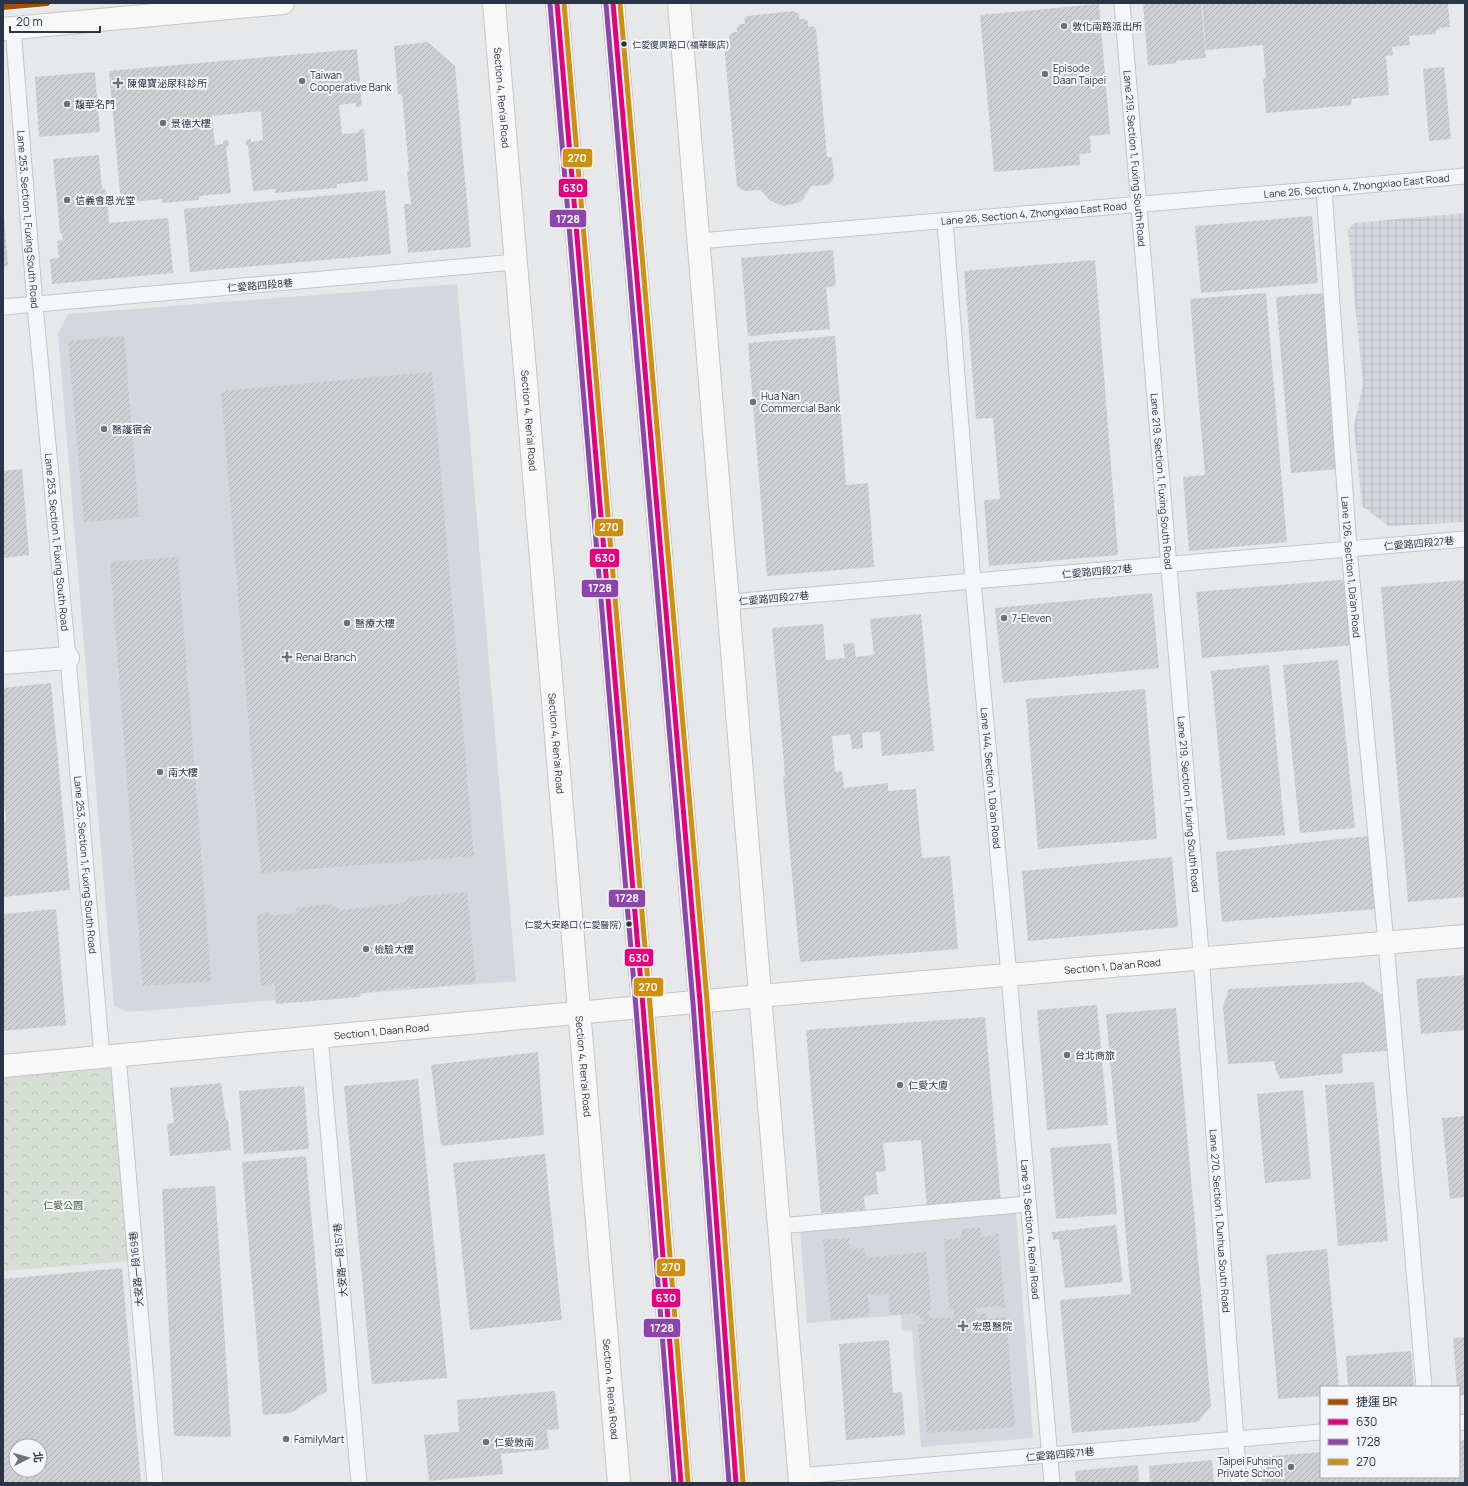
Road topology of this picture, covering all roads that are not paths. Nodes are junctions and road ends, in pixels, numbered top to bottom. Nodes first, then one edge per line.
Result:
1 (283, 3) edge
2 (494, 3) edge
3 (557, 3) edge
4 (613, 3) edge
5 (679, 3) edge
6 (1122, 3) edge
7 (8, 29) edge
8 (1465, 176) edge
9 (1324, 189) junction
10 (1139, 205) junction
11 (945, 221) junction
12 (699, 241) junction
13 (516, 262) junction
14 (35, 305) junction
15 (3, 308) edge
16 (1465, 539) edge
17 (1349, 549) junction
18 (1168, 564) junction
19 (973, 581) junction
20 (728, 602) junction
21 (68, 658) junction
22 (3, 663) edge
23 (1465, 936) edge
24 (1386, 943) junction
25 (1202, 959) junction
26 (1009, 975) junction
27 (760, 996) junction
28 (700, 1002) junction
29 (643, 1007) junction
30 (579, 1013) junction
31 (320, 1036) junction
32 (110, 1056) junction
33 (3, 1066) edge
34 (1028, 1204) junction
35 (779, 1226) junction
36 (1424, 1386) edge
37 (1320, 1432) edge
38 (1235, 1439) junction
39 (1049, 1454) junction
40 (800, 1479) edge
41 (156, 1483) edge
42 (359, 1483) edge
43 (619, 1483) edge
44 (681, 1483) edge
45 (736, 1483) edge
46 (1052, 1483) edge
47 (1240, 1483) edge

1 - 7 main road
2 - 13 main road, Section 4, Ren’ai Road
3 - 29 main road
4 - 28 main road
5 - 12 main road
6 - 10 lane, Lane 219, Section 1, Fuxing South Road
7 - 14 lane, Lane 253, Section 1, Fuxing South Road
8 - 9 lane, Lane 26, Section 4, Zhongxiao East Road
9 - 10 lane, Lane 26, Section 4, Zhongxiao East Road
9 - 17 lane, Lane 126, Section 1, Da’an Road
10 - 11 lane, Lane 26, Section 4, Zhongxiao East Road
10 - 18 lane, Lane 219, Section 1, Fuxing South Road
11 - 12 lane, Lane 26, Section 4, Zhongxiao East Road
11 - 19 lane, Lane 144, Section 1, Da’an Road
12 - 20 main road
13 - 14 lane, 仁愛路四段8巷
13 - 30 main road, Section 4, Ren’ai Road
14 - 15 lane, 仁愛路四段8巷
14 - 21 lane, Lane 253, Section 1, Fuxing South Road
16 - 17 lane, 仁愛路四段27巷
17 - 18 lane, 仁愛路四段27巷
17 - 24 lane, Lane 126, Section 1, Da’an Road
18 - 19 lane, 仁愛路四段27巷
18 - 25 lane, Lane 219, Section 1, Fuxing South Road
19 - 20 lane, 仁愛路四段27巷
19 - 26 lane, Lane 144, Section 1, Da’an Road
20 - 27 main road
21 - 22 street
21 - 32 lane, Lane 253, Section 1, Fuxing South Road
23 - 24 main road, Section 1, Da'an Road
24 - 25 main road, Section 1, Da'an Road
24 - 36 lane, Lane 126, Section 1, Da’an Road
25 - 26 main road, Section 1, Da'an Road
25 - 38 lane, Lane 270, Section 1, Dunhua South Road
26 - 27 main road, Section 1, Da'an Road
26 - 34 lane, Lane 91, Section 4, Ren’ai Road
27 - 28 main road, Section 1, Daan Road
27 - 35 main road
28 - 29 main road, Section 1, Daan Road
28 - 45 main road
29 - 30 main road, Section 1, Daan Road
29 - 44 main road
30 - 31 main road, Section 1, Daan Road
30 - 43 main road, Section 4, Ren’ai Road
31 - 32 main road, Section 1, Daan Road
31 - 42 lane, 大安路一段157巷
32 - 33 main road, Section 1, Daan Road
32 - 41 lane, 大安路一段169巷
34 - 35 lane
34 - 39 lane, Lane 91, Section 4, Ren’ai Road
35 - 40 main road
37 - 38 lane, 仁愛路四段71巷
38 - 39 lane, 仁愛路四段71巷
38 - 47 lane, Lane 270, Section 1, Dunhua South Road
39 - 40 lane, 仁愛路四段71巷
39 - 46 lane, Lane 91, Section 4, Ren’ai Road

